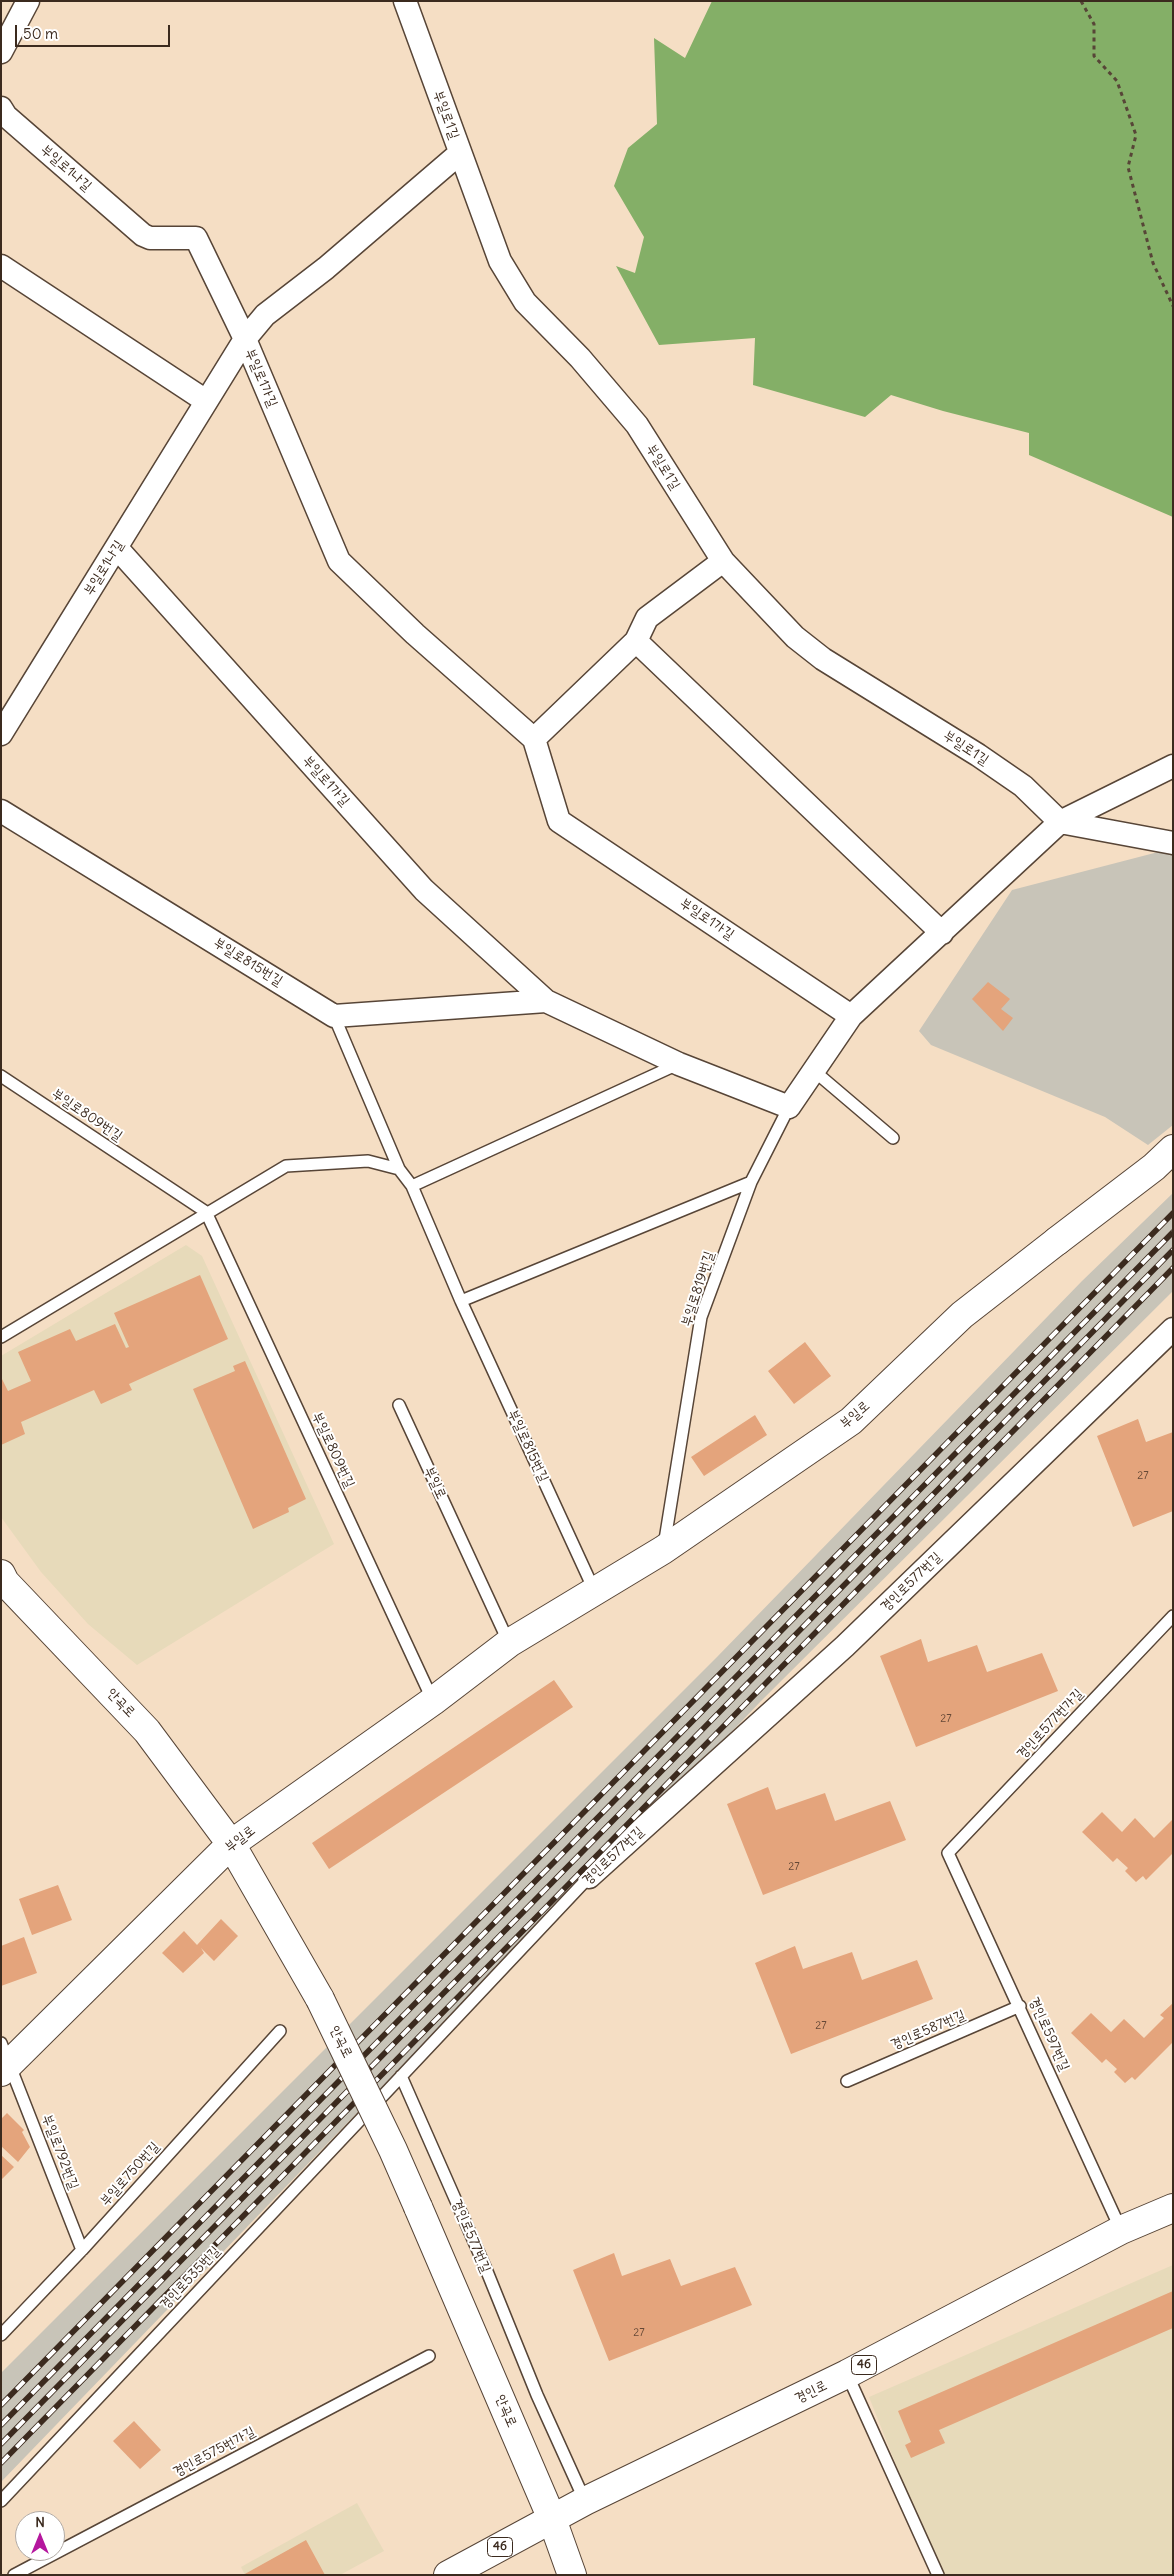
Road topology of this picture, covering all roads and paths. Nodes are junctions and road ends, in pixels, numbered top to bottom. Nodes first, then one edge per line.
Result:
1 (28, 1) edge
2 (405, 1) edge
3 (1081, 1) edge
4 (1, 52) edge
5 (1, 108) edge
6 (460, 153) junction
7 (1, 266) edge
8 (1173, 306) edge
9 (244, 339) junction
10 (206, 401) junction
11 (117, 548) junction
12 (723, 561) junction
13 (636, 641) junction
14 (1, 734) edge
15 (534, 739) junction
16 (1173, 766) edge
17 (1, 811) edge
18 (1060, 822) junction
19 (1173, 843) edge
20 (942, 933) junction
21 (546, 1001) junction
22 (334, 1016) junction
23 (851, 1016) junction
24 (679, 1064) junction
25 (813, 1070) junction
26 (1, 1076) edge
27 (789, 1107) junction
28 (893, 1138) dead end
29 (1173, 1149) edge
30 (400, 1169) junction
31 (751, 1182) junction
32 (412, 1186) junction
33 (206, 1212) junction
34 (461, 1301) junction
35 (1173, 1329) edge
36 (1, 1337) edge
37 (399, 1405) dead end
38 (663, 1550) junction
39 (2, 1580) edge
40 (595, 1592) junction
41 (1173, 1616) edge
42 (509, 1643) junction
43 (433, 1701) junction
44 (231, 1844) junction
45 (948, 1852) joint
46 (589, 1877) joint
47 (1020, 2006) junction
48 (280, 2031) dead end
49 (4, 2060) edge
50 (401, 2076) junction
51 (847, 2081) dead end
52 (1173, 2208) edge
53 (1121, 2230) junction
54 (82, 2250) junction
55 (1, 2335) edge
56 (429, 2356) dead end
57 (847, 2374) junction
58 (1, 2501) edge
59 (585, 2501) junction
60 (552, 2518) junction
61 (14, 2575) edge
62 (448, 2575) edge
63 (572, 2575) edge
64 (938, 2575) edge

1 - 4 street
2 - 6 street, 부일로1길
3 - 8 path
5 - 9 street, 부일로1나길
6 - 9 street, 부일로1나길
6 - 12 street, 부일로1길
7 - 10 street
9 - 10 street, 부일로1나길
9 - 15 street, 부일로1가길
10 - 11 street, 부일로1나길
11 - 14 street, 부일로1나길
11 - 21 street, 부일로1가길
12 - 13 street
12 - 18 street, 부일로1길
13 - 15 street
13 - 20 street
15 - 23 street, 부일로1가길
16 - 18 street
17 - 22 street, 부일로815번길
18 - 19 street
18 - 20 street
20 - 23 street
21 - 22 street, 부일로1가길
21 - 24 street, 부일로1가길
22 - 30 lane, 부일로815번길
23 - 25 street
24 - 27 street, 부일로1가길
24 - 32 lane
25 - 27 street
25 - 28 lane
26 - 33 lane, 부일로809번길
27 - 31 lane, 부일로819번길
29 - 38 street, 부일로
30 - 32 lane, 부일로815번길
30 - 33 lane
31 - 34 lane
31 - 38 lane, 부일로819번길
32 - 34 lane, 부일로815번길
33 - 36 lane
33 - 43 lane, 부일로809번길
34 - 40 lane, 부일로815번길
35 - 46 street, 경인로577번길
37 - 42 lane, 부일로
38 - 40 street, 부일로
39 - 44 street, 안곡로
40 - 42 street, 부일로
41 - 45 lane, 경인로577번가길
42 - 43 street, 부일로
43 - 44 street, 부일로
44 - 49 street, 부일로
44 - 60 street, 안곡로, bridge
45 - 47 lane, 경인로597번길
46 - 50 lane, 경인로577번길
47 - 51 lane, 경인로587번길
47 - 53 lane, 경인로597번길
48 - 54 lane, 부일로750번길
49 - 54 lane, 부일로792번길
50 - 58 lane, 경인로535번길
50 - 59 lane, 경인로577번길
52 - 53 street, 경인로 / 46
53 - 57 street, 경인로 / 46
54 - 55 lane, 부일로750번길
56 - 61 lane, 경인로575번가길
57 - 59 street, 경인로 / 46
57 - 64 lane
59 - 60 street, 경인로 / 46
60 - 62 street, 경인로 / 46
60 - 63 street, 안곡로

